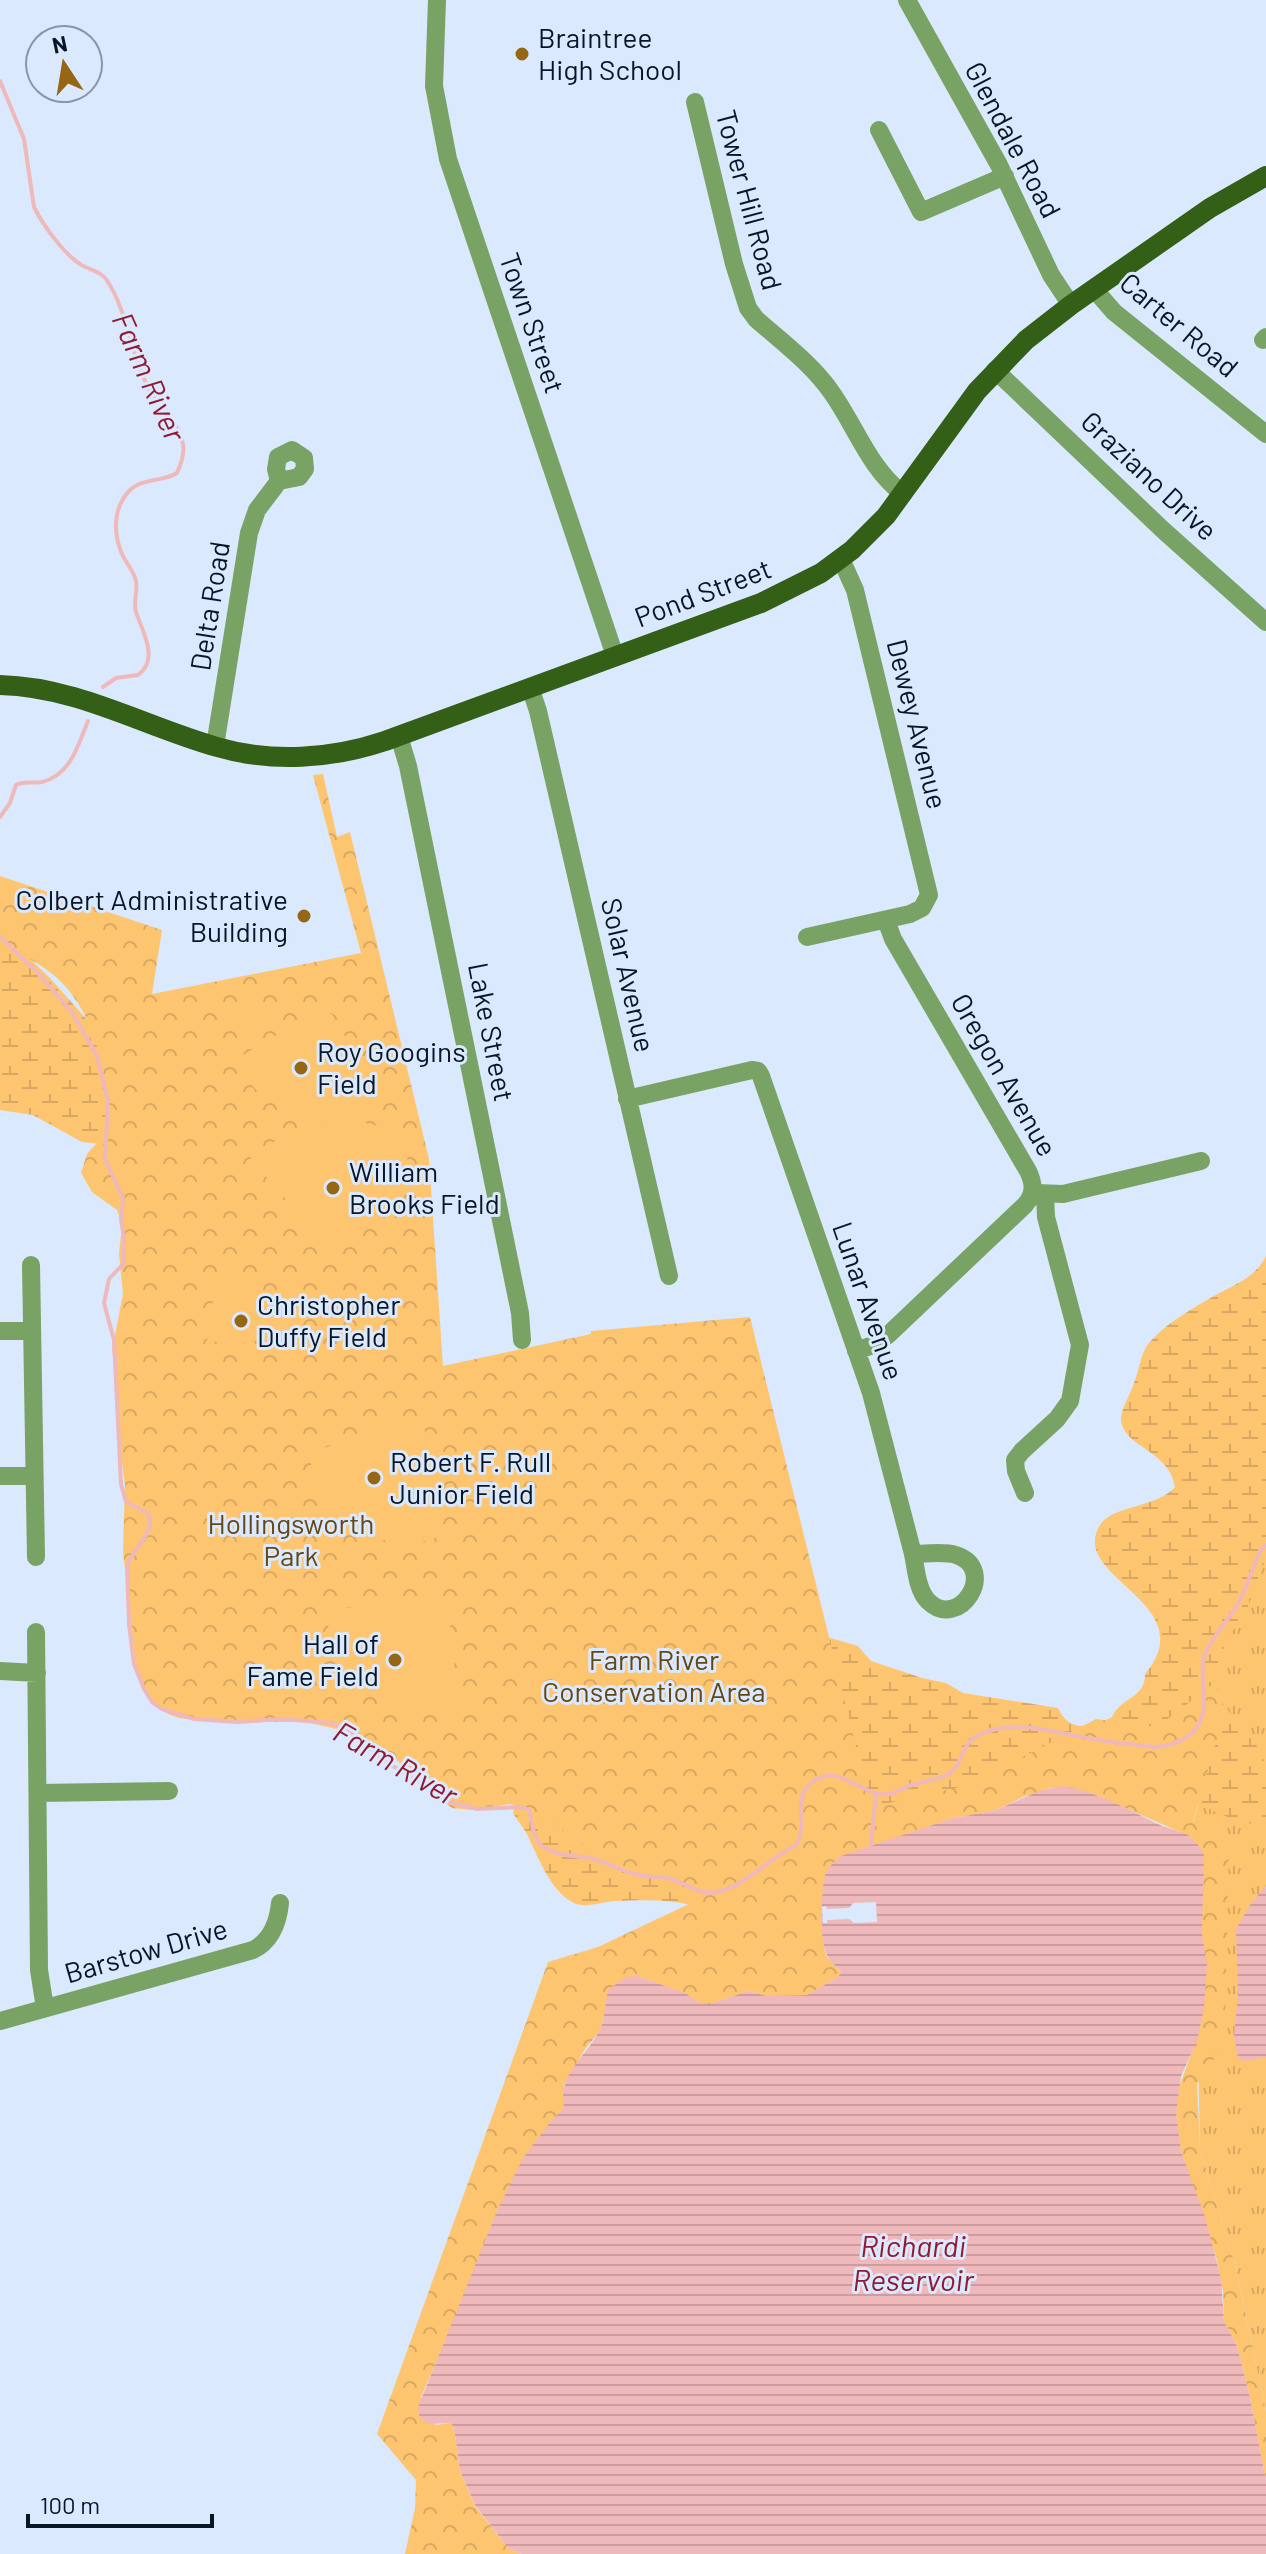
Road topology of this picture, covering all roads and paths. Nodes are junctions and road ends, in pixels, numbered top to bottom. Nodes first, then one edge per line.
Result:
1 (437, 0) edge
2 (907, 0) edge
3 (695, 102) dead end
4 (879, 130) dead end
5 (1005, 176) junction
6 (1266, 176) edge
7 (1094, 289) junction
8 (1071, 305) junction
9 (995, 370) junction
10 (1266, 434) edge
11 (279, 481) dead end
12 (903, 494) junction
13 (841, 559) junction
14 (1266, 622) edge
15 (615, 656) junction
16 (0, 676) edge
17 (27, 686) junction
18 (530, 687) junction
19 (0, 688) edge
20 (399, 736) junction
21 (215, 746) junction
22 (886, 920) junction
23 (807, 937) dead end
24 (627, 1099) junction
25 (1201, 1161) dead end
26 (1039, 1193) junction
27 (31, 1265) dead end
28 (669, 1276) dead end
29 (0, 1331) edge
30 (32, 1331) junction
31 (522, 1340) dead end
32 (856, 1351) junction
33 (0, 1476) edge
34 (34, 1476) junction
35 (1025, 1493) dead end
36 (913, 1554) dead end
37 (36, 1557) dead end
38 (36, 1632) dead end
39 (0, 1671) edge
40 (37, 1673) junction
41 (169, 1791) dead end
42 (38, 1793) junction
43 (280, 1903) dead end
44 (45, 2008) junction
45 (0, 2021) edge

1 - 15 street, Town Street
2 - 5 street, Glendale Road
3 - 12 street, Tower Hill Road
4 - 5 street
5 - 8 street, Glendale Road
6 - 7 main road, Pond Street
7 - 8 main road, Pond Street
7 - 10 street, Carter Road
8 - 9 main road, Pond Street
9 - 12 main road, Pond Street
9 - 14 street, Graziano Drive
11 - 21 street, Delta Road
12 - 13 main road, Pond Street
13 - 15 main road, Pond Street
13 - 22 street, Dewey Avenue
15 - 18 main road, Pond Street
16 - 17 main road, Pond Street
17 - 19 main road
17 - 21 main road, Pond Street
18 - 20 main road, Pond Street
18 - 24 street, Solar Avenue
20 - 21 main road, Pond Street
20 - 31 street, Lake Street
22 - 23 street
22 - 26 street, Oregon Avenue
24 - 28 street, Solar Avenue
24 - 32 street, Lunar Avenue
25 - 26 street, Oregon Avenue
26 - 32 street
26 - 35 street
27 - 30 street
29 - 30 street
30 - 34 street
32 - 36 street, Lunar Avenue
33 - 34 street
34 - 37 street
38 - 40 street
39 - 40 street
40 - 42 street
41 - 42 street
42 - 44 street
43 - 44 street, Barstow Drive
44 - 45 street, Barstow Drive

